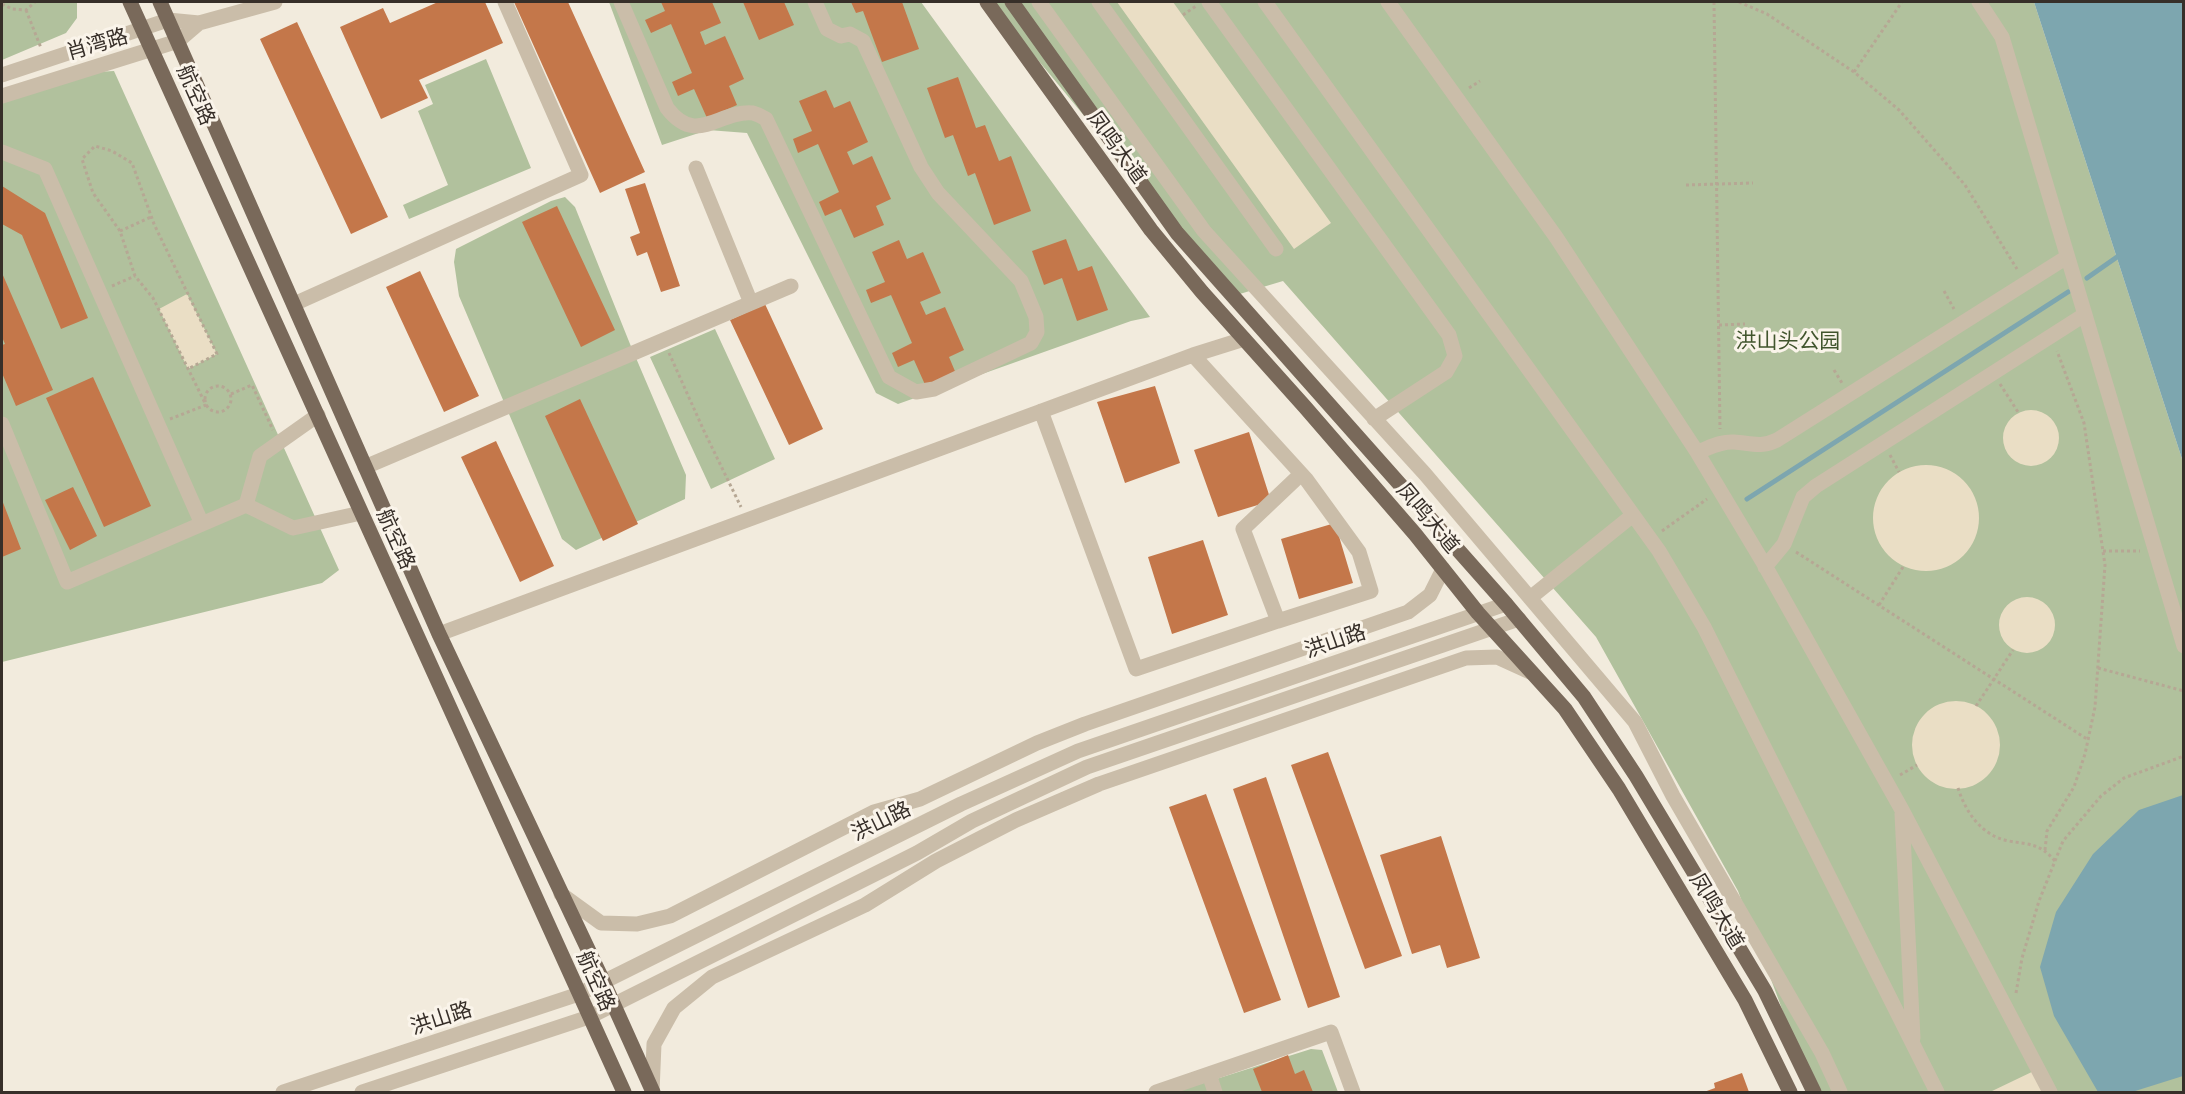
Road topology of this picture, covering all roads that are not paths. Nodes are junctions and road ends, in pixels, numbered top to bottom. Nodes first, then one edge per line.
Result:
1 (130, 2) edge
2 (160, 2) edge
3 (275, 2) edge
4 (505, 2) edge
5 (621, 2) edge
6 (815, 2) edge
7 (987, 2) edge
8 (1012, 2) edge
9 (1039, 2) edge
10 (1099, 2) edge
11 (1209, 2) edge
12 (1265, 2) edge
13 (1388, 2) edge
14 (1979, 2) edge
15 (168, 20) junction
16 (199, 23) junction
17 (143, 28) junction
18 (177, 41) junction
19 (152, 49) junction
20 (2, 75) edge
21 (2, 96) edge
22 (2, 152) edge
23 (696, 168) dead end
24 (1276, 249) dead end
25 (2067, 258) junction
26 (791, 286) dead end
27 (751, 303) junction
28 (294, 304) junction
29 (2084, 315) junction
30 (1244, 339) junction
31 (1193, 355) junction
32 (1041, 411) junction
33 (318, 415) junction
34 (1374, 419) junction
35 (2, 424) edge
36 (1697, 452) junction
37 (365, 467) junction
38 (1301, 474) junction
39 (246, 505) junction
40 (361, 513) junction
41 (1633, 515) junction
42 (202, 524) junction
43 (1766, 567) junction
44 (1443, 569) junction
45 (1530, 598) junction
46 (1506, 604) junction
47 (1478, 613) junction
48 (1519, 619) junction
49 (1278, 621) junction
50 (1493, 628) junction
51 (439, 634) junction
52 (2184, 646) edge
53 (1534, 674) junction
54 (1902, 810) junction
55 (561, 894) junction
56 (603, 981) junction
57 (579, 994) junction
58 (614, 1005) junction
59 (589, 1017) junction
60 (1913, 1044) junction
61 (1209, 1074) junction
62 (283, 1092) edge
63 (362, 1092) edge
64 (624, 1092) edge
65 (652, 1092) edge
66 (1156, 1092) edge
67 (1215, 1092) edge
68 (1353, 1092) edge
69 (1790, 1092) edge
70 (1814, 1092) edge
71 (1840, 1092) edge
72 (1937, 1092) edge
73 (2050, 1092) edge

1 - 17 main road, 航空路
2 - 15 main road, 航空路
3 - 16 street, 肖湾路
4 - 28 street
5 - 6 street
7 - 30 main road, 凤鸣大道
8 - 46 main road, 凤鸣大道
9 - 34 street
10 - 24 street
11 - 34 street
12 - 41 street
13 - 36 street
14 - 25 street
15 - 16 street, 肖湾路
15 - 17 street, 肖湾路
15 - 18 main road, 航空路
16 - 18 street, 肖湾路
17 - 19 main road, 航空路
17 - 20 street, 肖湾路
18 - 19 street, 肖湾路
18 - 28 main road, 航空路
19 - 21 street, 肖湾路
19 - 33 main road, 航空路
22 - 42 street
23 - 27 street
25 - 29 street
25 - 36 street
26 - 27 street
27 - 37 street
28 - 37 main road, 航空路
29 - 43 street
29 - 52 street
30 - 31 street
30 - 44 main road, 凤鸣大道
31 - 32 street
31 - 38 street
32 - 49 street
32 - 51 street
33 - 39 street
33 - 40 main road, 航空路
34 - 45 street
35 - 42 street
36 - 43 street
37 - 51 main road, 航空路
38 - 49 street
38 - 49 street
39 - 40 street
39 - 42 street
40 - 57 main road, 航空路
41 - 45 street
41 - 60 street
43 - 54 street
44 - 47 main road, 凤鸣大道
44 - 55 street
45 - 71 street
46 - 47 street, 洪山路
46 - 48 main road, 凤鸣大道
47 - 50 main road, 凤鸣大道
47 - 56 street, 洪山路
48 - 50 street, 洪山路
48 - 70 main road, 凤鸣大道
50 - 53 main road, 凤鸣大道
50 - 58 street, 洪山路
51 - 55 main road, 航空路
53 - 65 street
53 - 69 main road, 凤鸣大道
54 - 60 street
54 - 73 street
55 - 56 main road, 航空路
56 - 57 street, 洪山路
56 - 58 main road, 航空路
57 - 59 main road, 航空路
57 - 62 street, 洪山路
58 - 59 street, 洪山路
58 - 65 main road, 航空路
59 - 63 street, 洪山路
59 - 64 main road, 航空路
60 - 72 street
61 - 66 street
61 - 67 street
61 - 68 street

